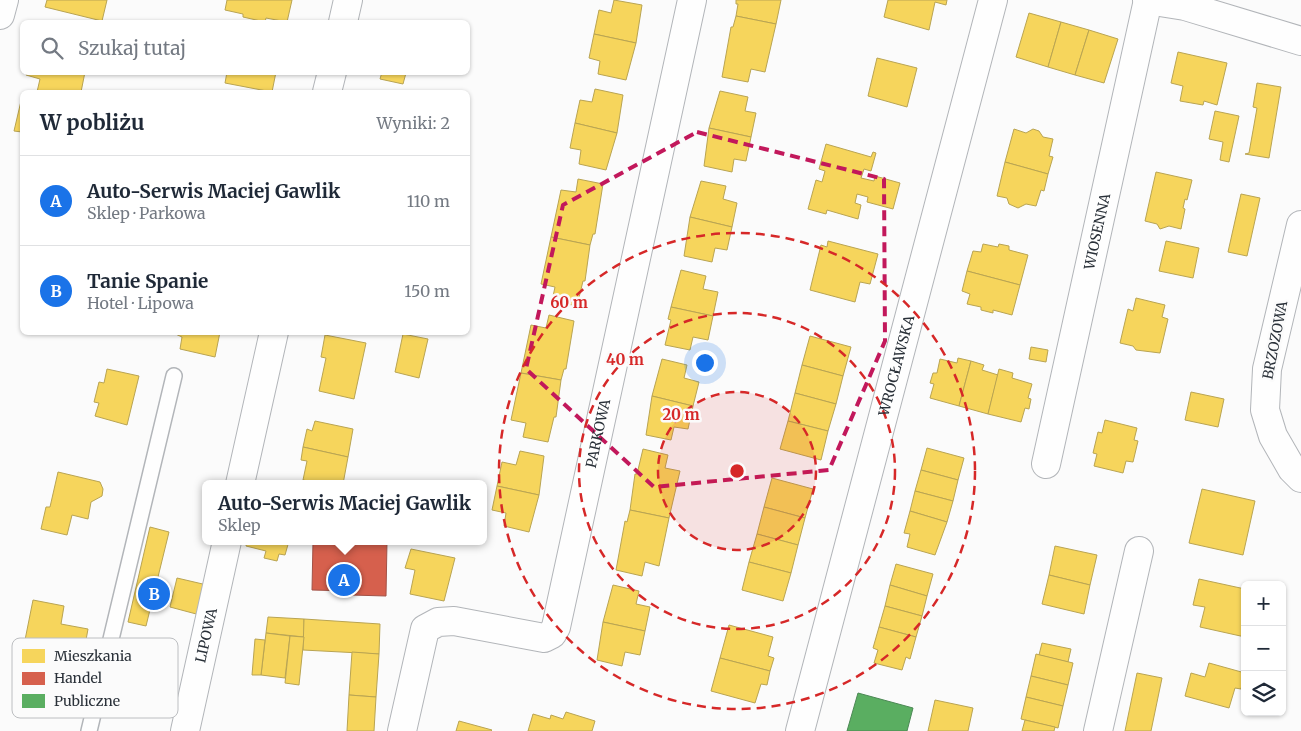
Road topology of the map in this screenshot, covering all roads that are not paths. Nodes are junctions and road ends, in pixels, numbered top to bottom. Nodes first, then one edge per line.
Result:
1 (4, 0) edge
2 (348, 0) edge
3 (692, 0) edge
4 (993, 0) edge
5 (1148, 0) edge
6 (0, 15) edge
7 (343, 20) edge
8 (1301, 42) edge
9 (331, 75) edge
10 (328, 90) edge
11 (1301, 225) edge
12 (273, 335) edge
13 (174, 376) dead end
14 (1046, 464) dead end
15 (1301, 478) edge
16 (241, 480) edge
17 (226, 545) edge
18 (1139, 551) dead end
19 (112, 638) edge
20 (93, 718) edge
21 (90, 731) edge
22 (185, 731) edge
23 (402, 731) edge
24 (800, 731) edge
25 (1098, 731) edge

1 - 6 street
2 - 7 street
3 - 23 street, PARKOWA
4 - 24 street, WROCŁAWSKA
5 - 8 street, WIOSENNA
5 - 14 street, WIOSENNA
9 - 10 street
11 - 15 street, BRZOZOWA
12 - 16 street
13 - 19 lane
17 - 22 street, LIPOWA
18 - 25 street
20 - 21 lane

